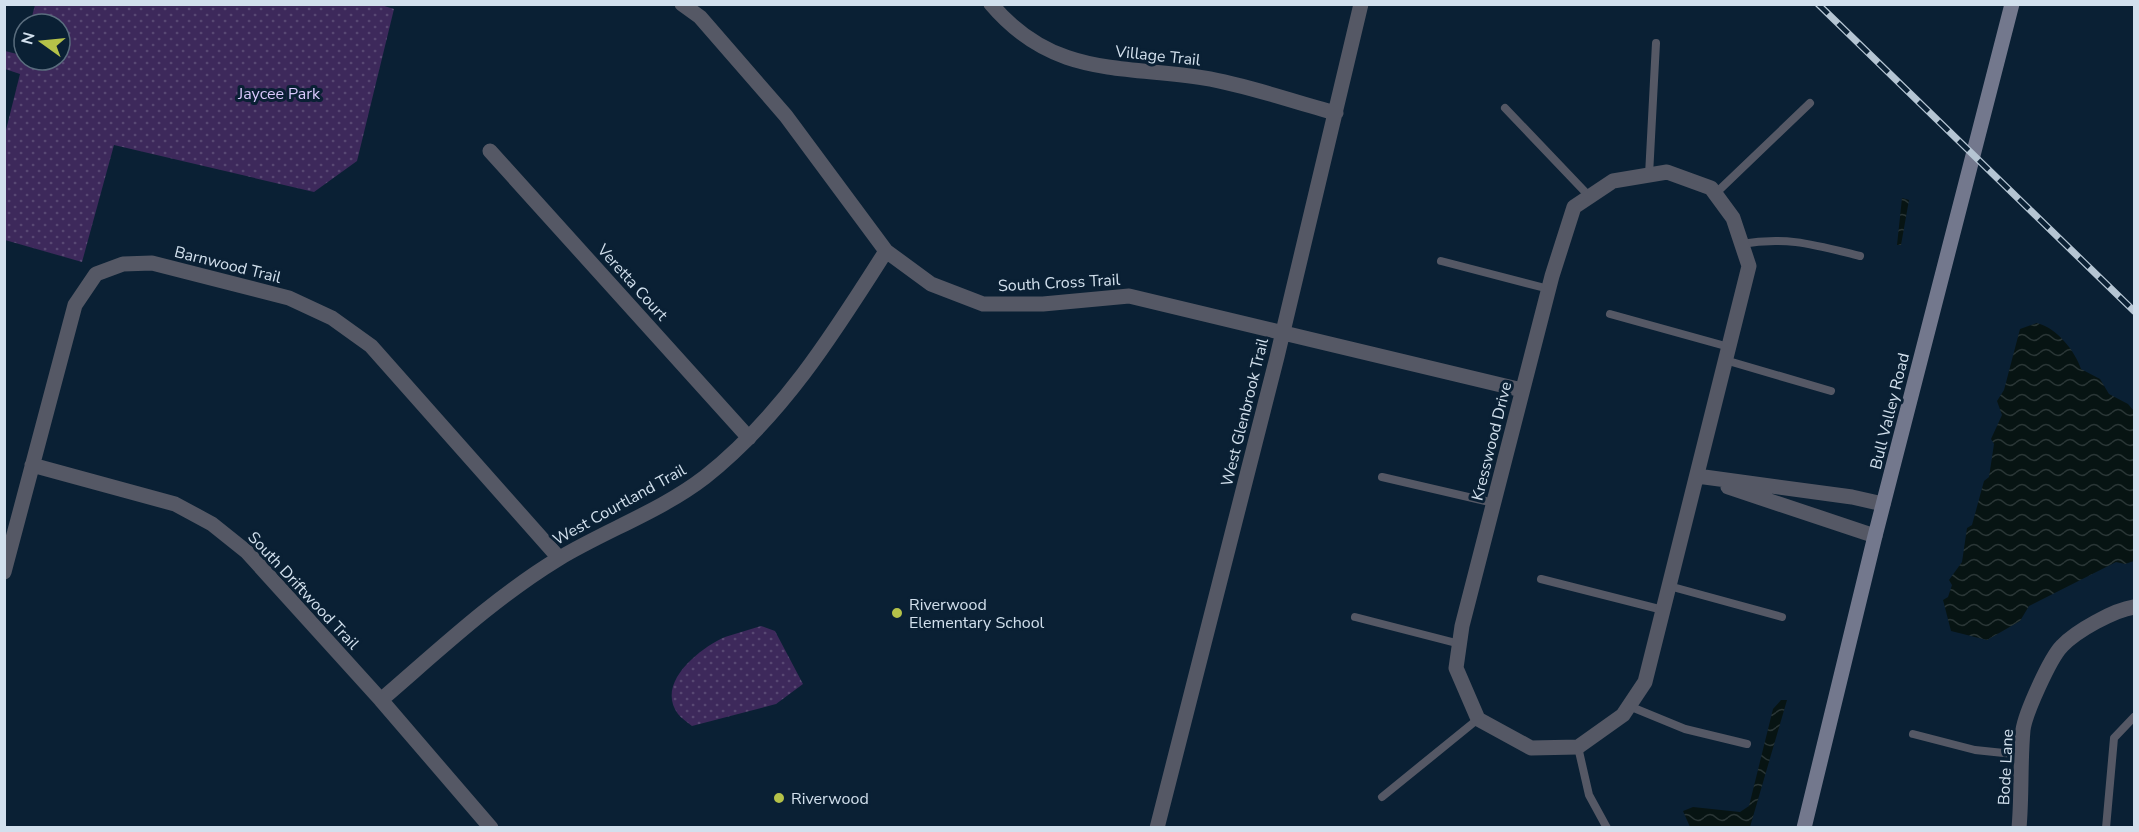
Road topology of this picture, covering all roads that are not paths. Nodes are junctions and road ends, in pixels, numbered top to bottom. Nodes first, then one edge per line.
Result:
1 (682, 4) edge
2 (991, 4) edge
3 (1362, 4) edge
4 (2012, 4) edge
5 (1656, 43) dead end
6 (1810, 103) dead end
7 (1505, 108) dead end
8 (1336, 113) junction
9 (490, 151) dead end
10 (1649, 175) junction
11 (1715, 194) junction
12 (1589, 196) junction
13 (1742, 244) junction
14 (886, 251) junction
15 (1860, 256) dead end
16 (1441, 261) dead end
17 (1548, 289) junction
18 (1610, 314) dead end
19 (1283, 332) junction
20 (1727, 353) junction
21 (1522, 390) junction
22 (1831, 391) dead end
23 (750, 438) junction
24 (32, 465) junction
25 (1697, 476) junction
26 (1382, 477) dead end
27 (1494, 503) junction
28 (1883, 504) junction
29 (1875, 536) junction
30 (559, 558) junction
31 (4, 572) edge
32 (1541, 579) dead end
33 (1669, 586) junction
34 (2130, 608) edge
35 (1663, 610) junction
36 (1354, 617) dead end
37 (1782, 617) dead end
38 (1460, 644) junction
39 (381, 700) junction
40 (1629, 706) junction
41 (2134, 717) edge
42 (1478, 719) junction
43 (1913, 734) dead end
44 (1747, 744) dead end
45 (1578, 747) junction
46 (2023, 755) junction
47 (1382, 797) dead end
48 (491, 828) edge
49 (1157, 828) edge
50 (1607, 828) edge
51 (1804, 828) edge
52 (2019, 828) edge
53 (2106, 828) edge

1 - 14 street, South Cross Trail
2 - 8 street, Village Trail
3 - 8 street, West Glenbrook Trail
4 - 28 street, Bull Valley Road
5 - 10 lane
6 - 11 lane
7 - 12 lane
8 - 19 street, West Glenbrook Trail
9 - 23 street, Veretta Court
10 - 11 street, Kresswood Drive
10 - 12 street, Kresswood Drive
11 - 13 street, Kresswood Drive
12 - 17 street, Kresswood Drive
13 - 15 lane
13 - 20 street, Kresswood Drive
14 - 19 street, South Cross Trail
14 - 23 street, West Courtland Trail
16 - 17 lane
17 - 21 street, Kresswood Drive
18 - 20 lane
19 - 21 street, South Cross Trail
19 - 49 street, West Glenbrook Trail
20 - 22 lane
20 - 25 street, Kresswood Drive
21 - 27 street, Kresswood Drive
23 - 30 street, West Courtland Trail
24 - 30 street, Barnwood Trail
24 - 31 street, Barnwood Trail
24 - 39 street, South Driftwood Trail
25 - 28 street
25 - 29 street
25 - 33 street, Kresswood Drive
26 - 27 lane
27 - 38 street, Kresswood Drive
28 - 29 street, Bull Valley Road
29 - 51 street, Bull Valley Road
30 - 39 street, West Courtland Trail
32 - 35 lane
33 - 35 street, Kresswood Drive
33 - 37 lane
34 - 46 street, Bode Lane
35 - 40 street, Kresswood Drive
36 - 38 lane
38 - 42 street, Kresswood Drive
39 - 48 street, South Driftwood Trail
40 - 44 lane
40 - 45 street, Kresswood Drive
41 - 53 lane
42 - 45 street
42 - 47 lane
43 - 46 lane
45 - 50 lane
46 - 52 street, Bode Lane

